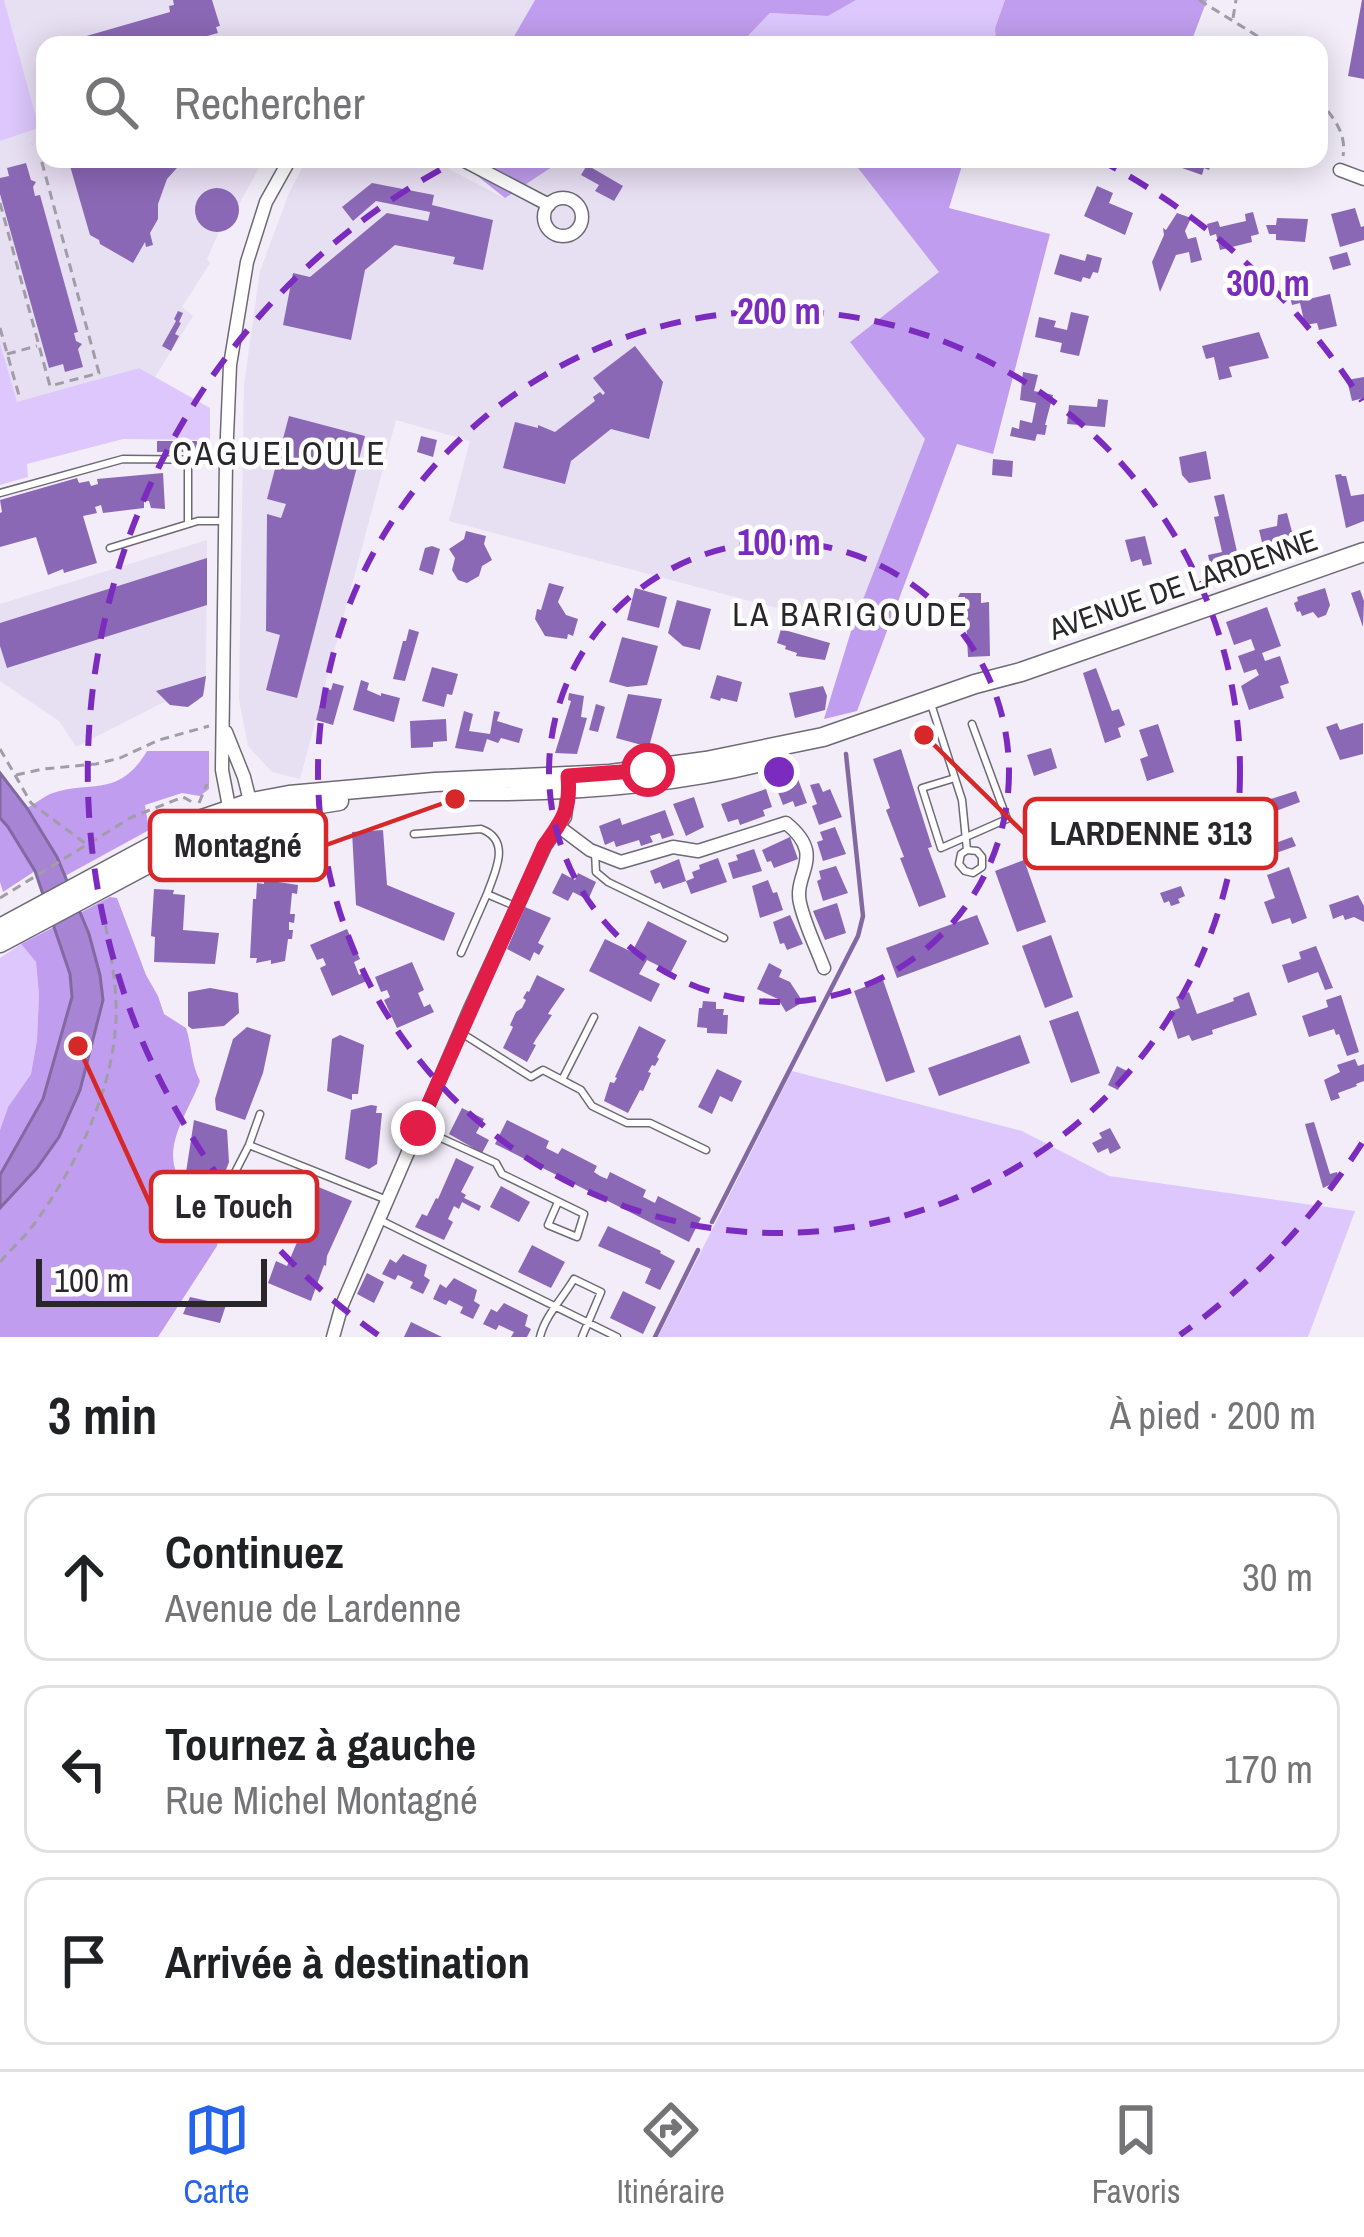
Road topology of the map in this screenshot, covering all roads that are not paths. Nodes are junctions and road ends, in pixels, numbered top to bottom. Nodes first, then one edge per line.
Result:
1 (285, 168) edge
2 (477, 168) edge
3 (1340, 170) road end
4 (1364, 179) edge
5 (549, 205) dead end
6 (188, 460) junction
7 (226, 460) junction
8 (0, 493) edge
9 (225, 520) junction
10 (188, 524) junction
11 (110, 548) dead end
12 (1364, 552) edge
13 (932, 706) junction
14 (972, 724) dead end
15 (218, 726) junction
16 (955, 778) junction
17 (569, 783) junction
18 (242, 812) junction
19 (558, 826) junction
20 (414, 834) dead end
21 (965, 837) junction
22 (968, 850) dead end
23 (595, 852) junction
24 (487, 894) junction
25 (517, 907) junction
26 (12, 926) edge
27 (724, 938) dead end
28 (0, 943) edge
29 (461, 953) dead end
30 (824, 968) dead end
31 (594, 1017) dead end
32 (460, 1032) junction
33 (562, 1080) junction
34 (260, 1114) dead end
35 (418, 1128) junction
36 (249, 1145) junction
37 (706, 1150) dead end
38 (212, 1186) dead end
39 (387, 1200) junction
40 (558, 1202) junction
41 (379, 1220) junction
42 (556, 1308) junction
43 (586, 1322) junction
44 (333, 1337) edge
45 (540, 1337) edge
46 (582, 1337) edge
47 (617, 1337) edge

1 - 7 street
2 - 5 street
3 - 4 street
6 - 7 lane
6 - 8 lane
6 - 10 lane
7 - 9 street
9 - 10 lane
9 - 15 street
10 - 11 lane
12 - 13 main road, AVENUE DE LARDENNE
13 - 16 lane
13 - 17 main road, AVENUE DE LARDENNE
14 - 21 lane
15 - 18 street
15 - 18 street
16 - 21 lane
16 - 21 lane
17 - 18 main road, AVENUE DE LARDENNE
17 - 19 street
18 - 26 main road, AVENUE DE LARDENNE
19 - 23 street
19 - 25 street
20 - 24 lane
21 - 22 lane
23 - 27 lane
23 - 30 street
24 - 25 lane
24 - 29 lane
25 - 32 street
26 - 28 main road, AVENUE DE LARDENNE
31 - 33 lane
32 - 33 lane
32 - 35 street
33 - 37 lane
34 - 36 lane
35 - 39 street
35 - 40 lane
36 - 38 lane
36 - 39 lane
39 - 41 street
40 - 40 lane
41 - 42 lane
41 - 44 street
42 - 43 lane
42 - 43 lane
42 - 45 lane
43 - 46 lane
43 - 47 lane

